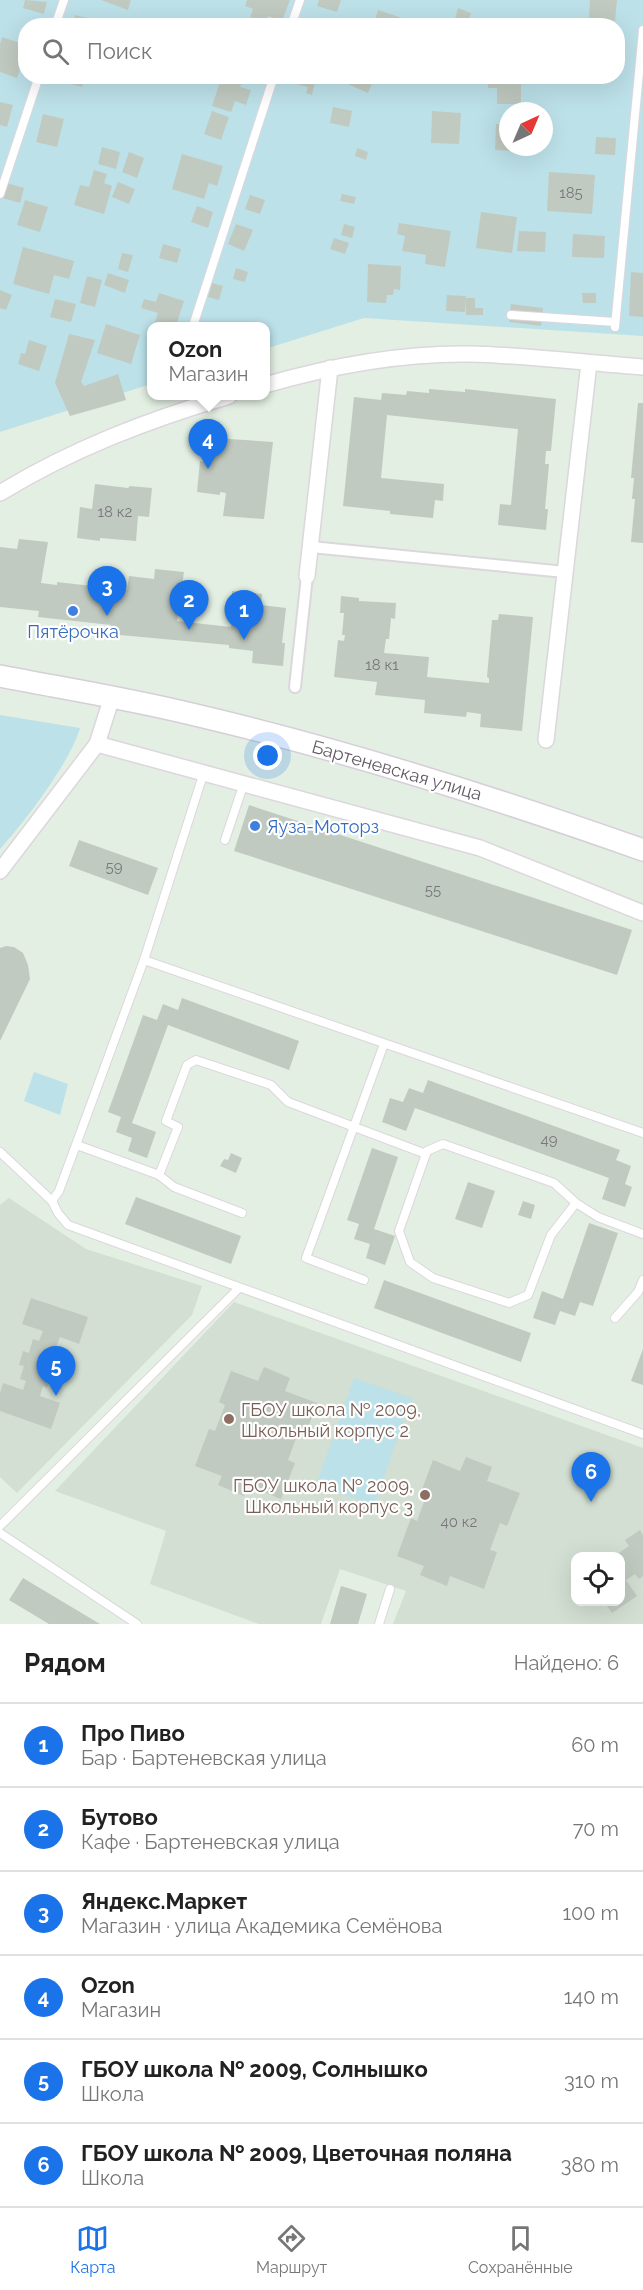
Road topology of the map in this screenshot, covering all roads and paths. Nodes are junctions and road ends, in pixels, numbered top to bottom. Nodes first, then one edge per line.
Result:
1 (64, 0) edge
2 (300, 0) edge
3 (58, 18) edge
4 (294, 18) edge
5 (643, 30) edge
6 (36, 84) edge
7 (271, 84) edge
8 (0, 194) edge
9 (511, 315) dead end
10 (195, 322) edge
11 (589, 363) junction
12 (643, 367) edge
13 (330, 368) junction
14 (270, 384) edge
15 (216, 400) edge
16 (0, 493) edge
17 (311, 547) junction
18 (565, 572) junction
19 (308, 576) joint
20 (0, 676) edge
21 (295, 687) dead end
22 (112, 697) junction
23 (546, 740) dead end
24 (97, 744) junction
25 (204, 772) junction
26 (244, 783) junction
27 (225, 840) dead end
28 (643, 850) edge
29 (0, 871) edge
30 (643, 913) edge
31 (144, 960) junction
32 (384, 1044) junction
33 (354, 1127) junction
34 (643, 1133) edge
35 (77, 1145) junction
36 (0, 1152) edge
37 (426, 1154) junction
38 (159, 1175) junction
39 (52, 1201) junction
40 (576, 1203) junction
41 (242, 1213) dead end
42 (643, 1234) edge
43 (364, 1280) dead end
44 (643, 1280) edge
45 (239, 1288) junction
46 (640, 1293) edge
47 (615, 1318) dead end
48 (643, 1434) edge
49 (0, 1526) edge
50 (0, 1533) edge
51 (390, 1589) dead end
52 (137, 1624) edge
53 (379, 1624) edge

1 - 3 lane
2 - 4 lane
5 - 9 lane
6 - 8 lane
7 - 10 lane
11 - 12 street
11 - 13 street
11 - 18 street
13 - 14 street
13 - 17 street
15 - 16 street
17 - 18 street
17 - 19 street
18 - 23 street
19 - 21 street
20 - 22 main road, Бартеневская улица
22 - 24 street
22 - 28 main road, Бартеневская улица
24 - 25 street
24 - 29 street
25 - 26 street
25 - 31 lane
26 - 27 lane
26 - 30 street
31 - 32 lane
31 - 35 lane
32 - 33 lane
32 - 34 lane
33 - 37 lane
33 - 38 lane
33 - 43 lane
35 - 38 lane
35 - 39 lane
36 - 39 lane
37 - 40 lane
37 - 40 lane
38 - 41 lane
39 - 45 lane
40 - 42 lane
44 - 46 lane
45 - 48 lane
45 - 49 lane
46 - 47 lane
50 - 52 lane
51 - 53 lane

